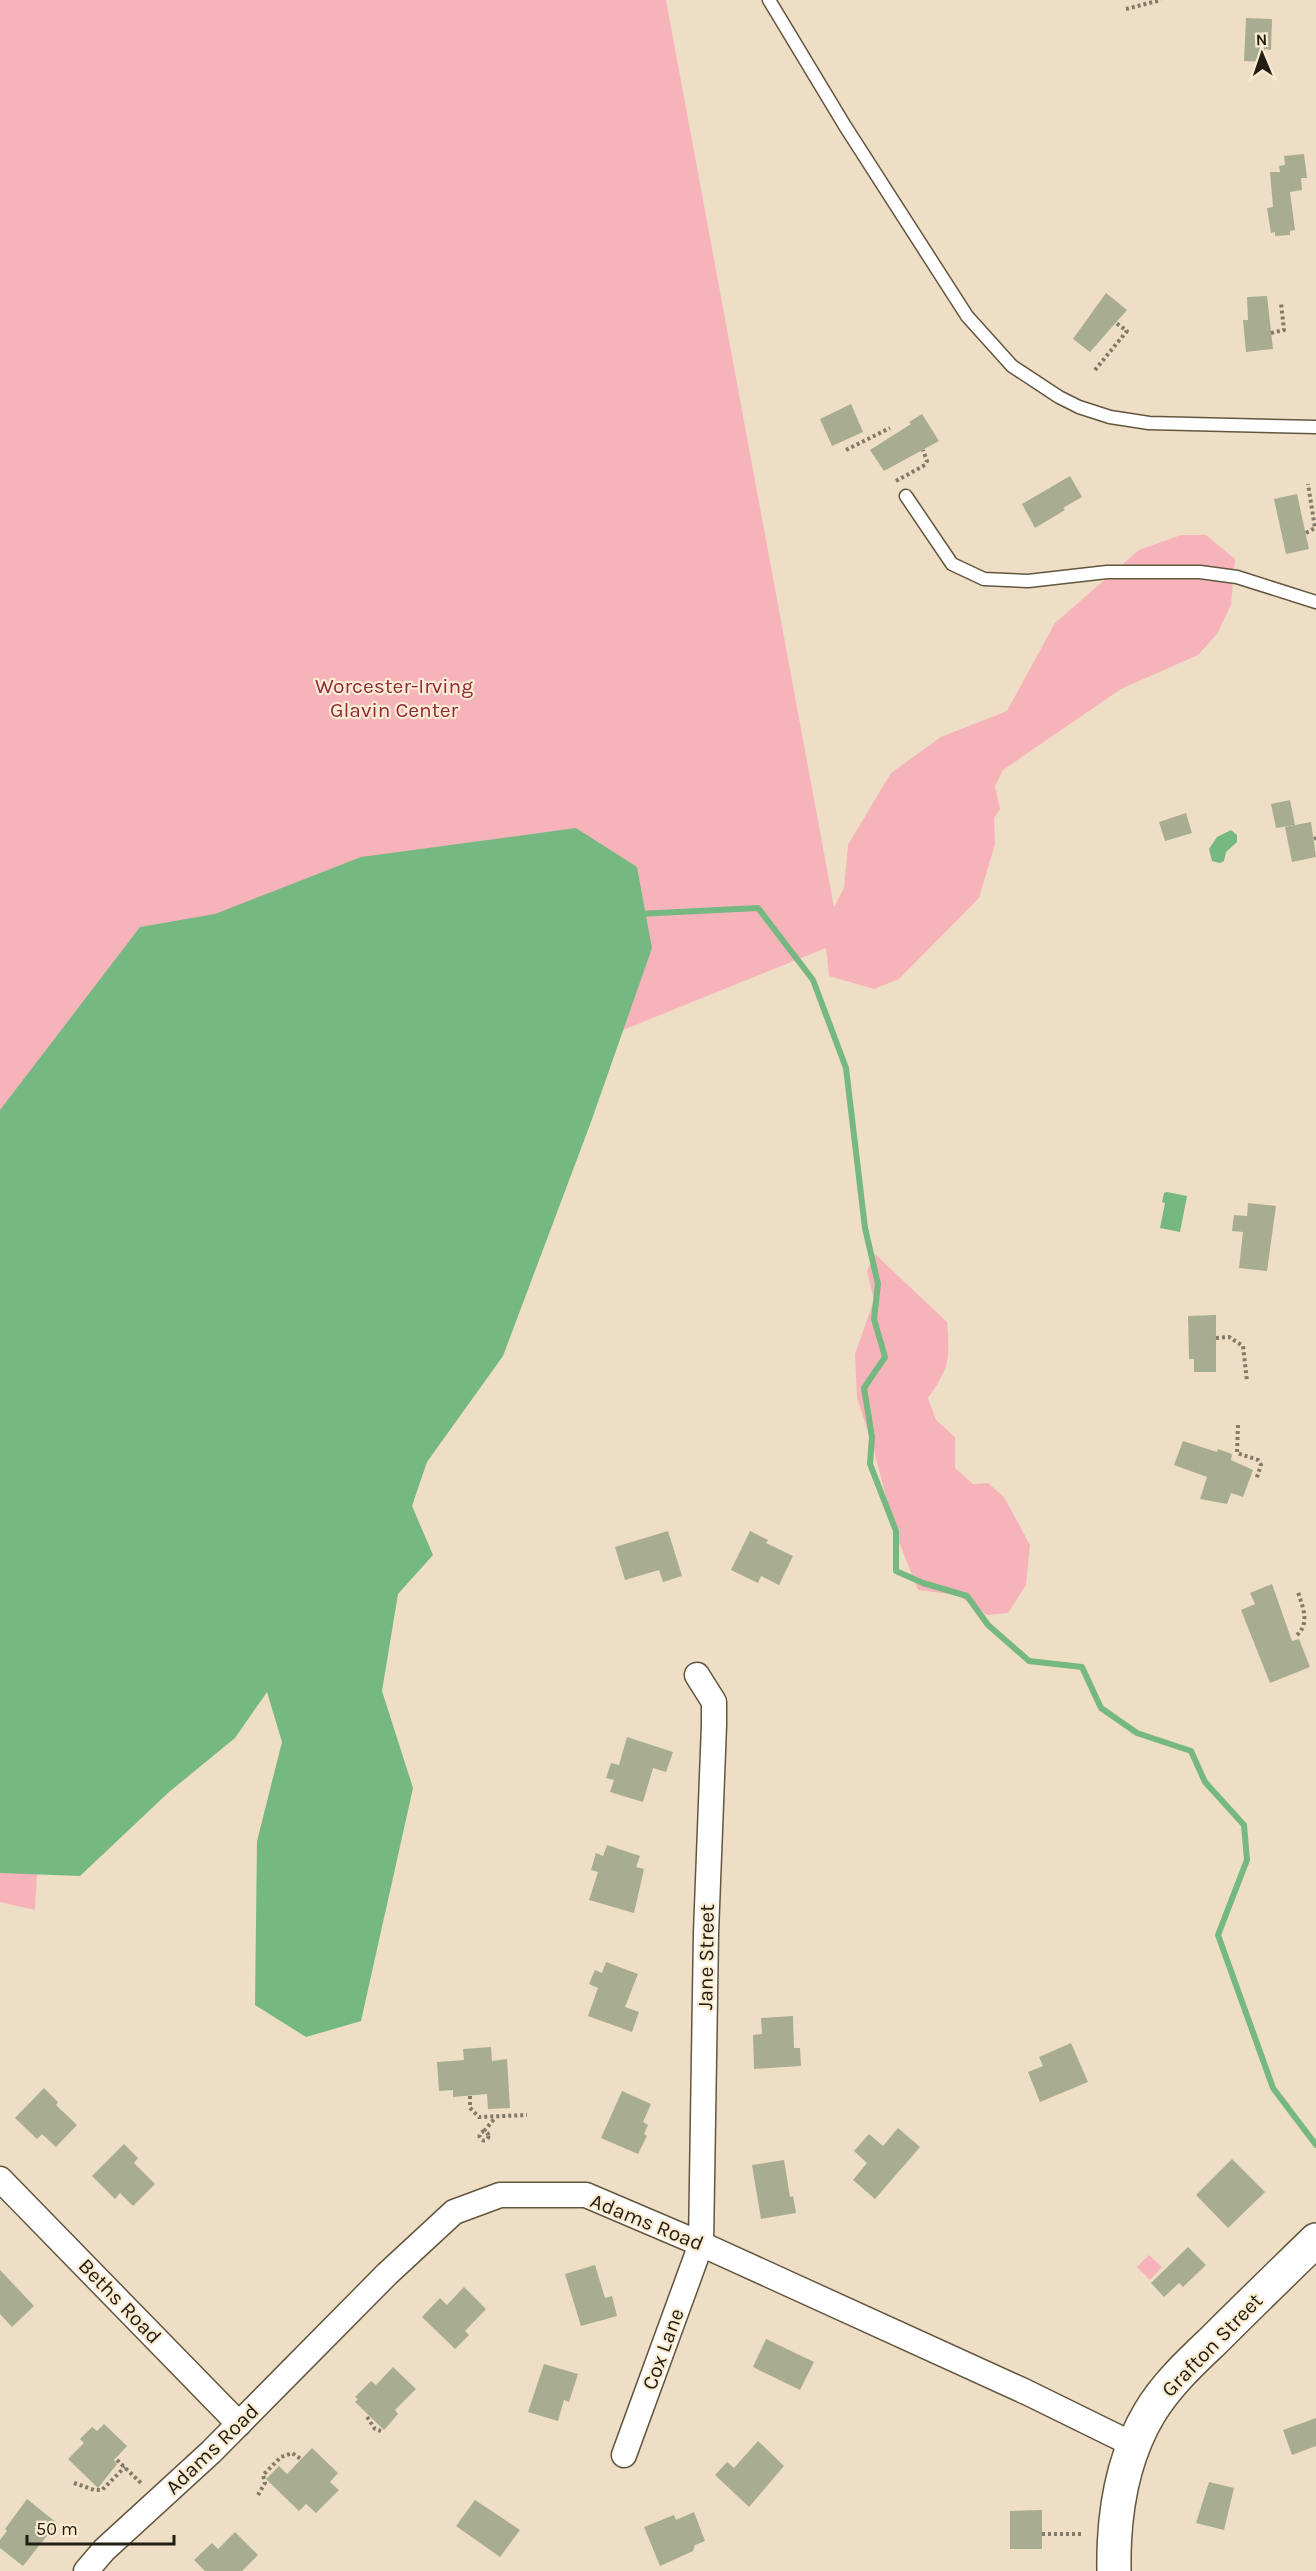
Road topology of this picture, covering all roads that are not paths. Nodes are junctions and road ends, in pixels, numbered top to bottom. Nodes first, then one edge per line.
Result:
1 (769, 0) edge
2 (1316, 427) edge
3 (906, 496) dead end
4 (1316, 602) edge
5 (697, 1675) dead end
6 (0, 2179) edge
7 (1316, 2240) edge
8 (701, 2244) junction
9 (239, 2424) junction
10 (1134, 2445) junction
11 (624, 2455) dead end
12 (86, 2571) edge
13 (1113, 2571) edge

1 - 2 lane
3 - 4 lane
5 - 8 street, Jane Street
6 - 9 street, Beths Road
7 - 10 street, Grafton Street
8 - 9 street, Adams Road
8 - 10 street, Adams Road
8 - 11 street, Cox Lane
9 - 12 street, Adams Road
10 - 13 street, Grafton Street

